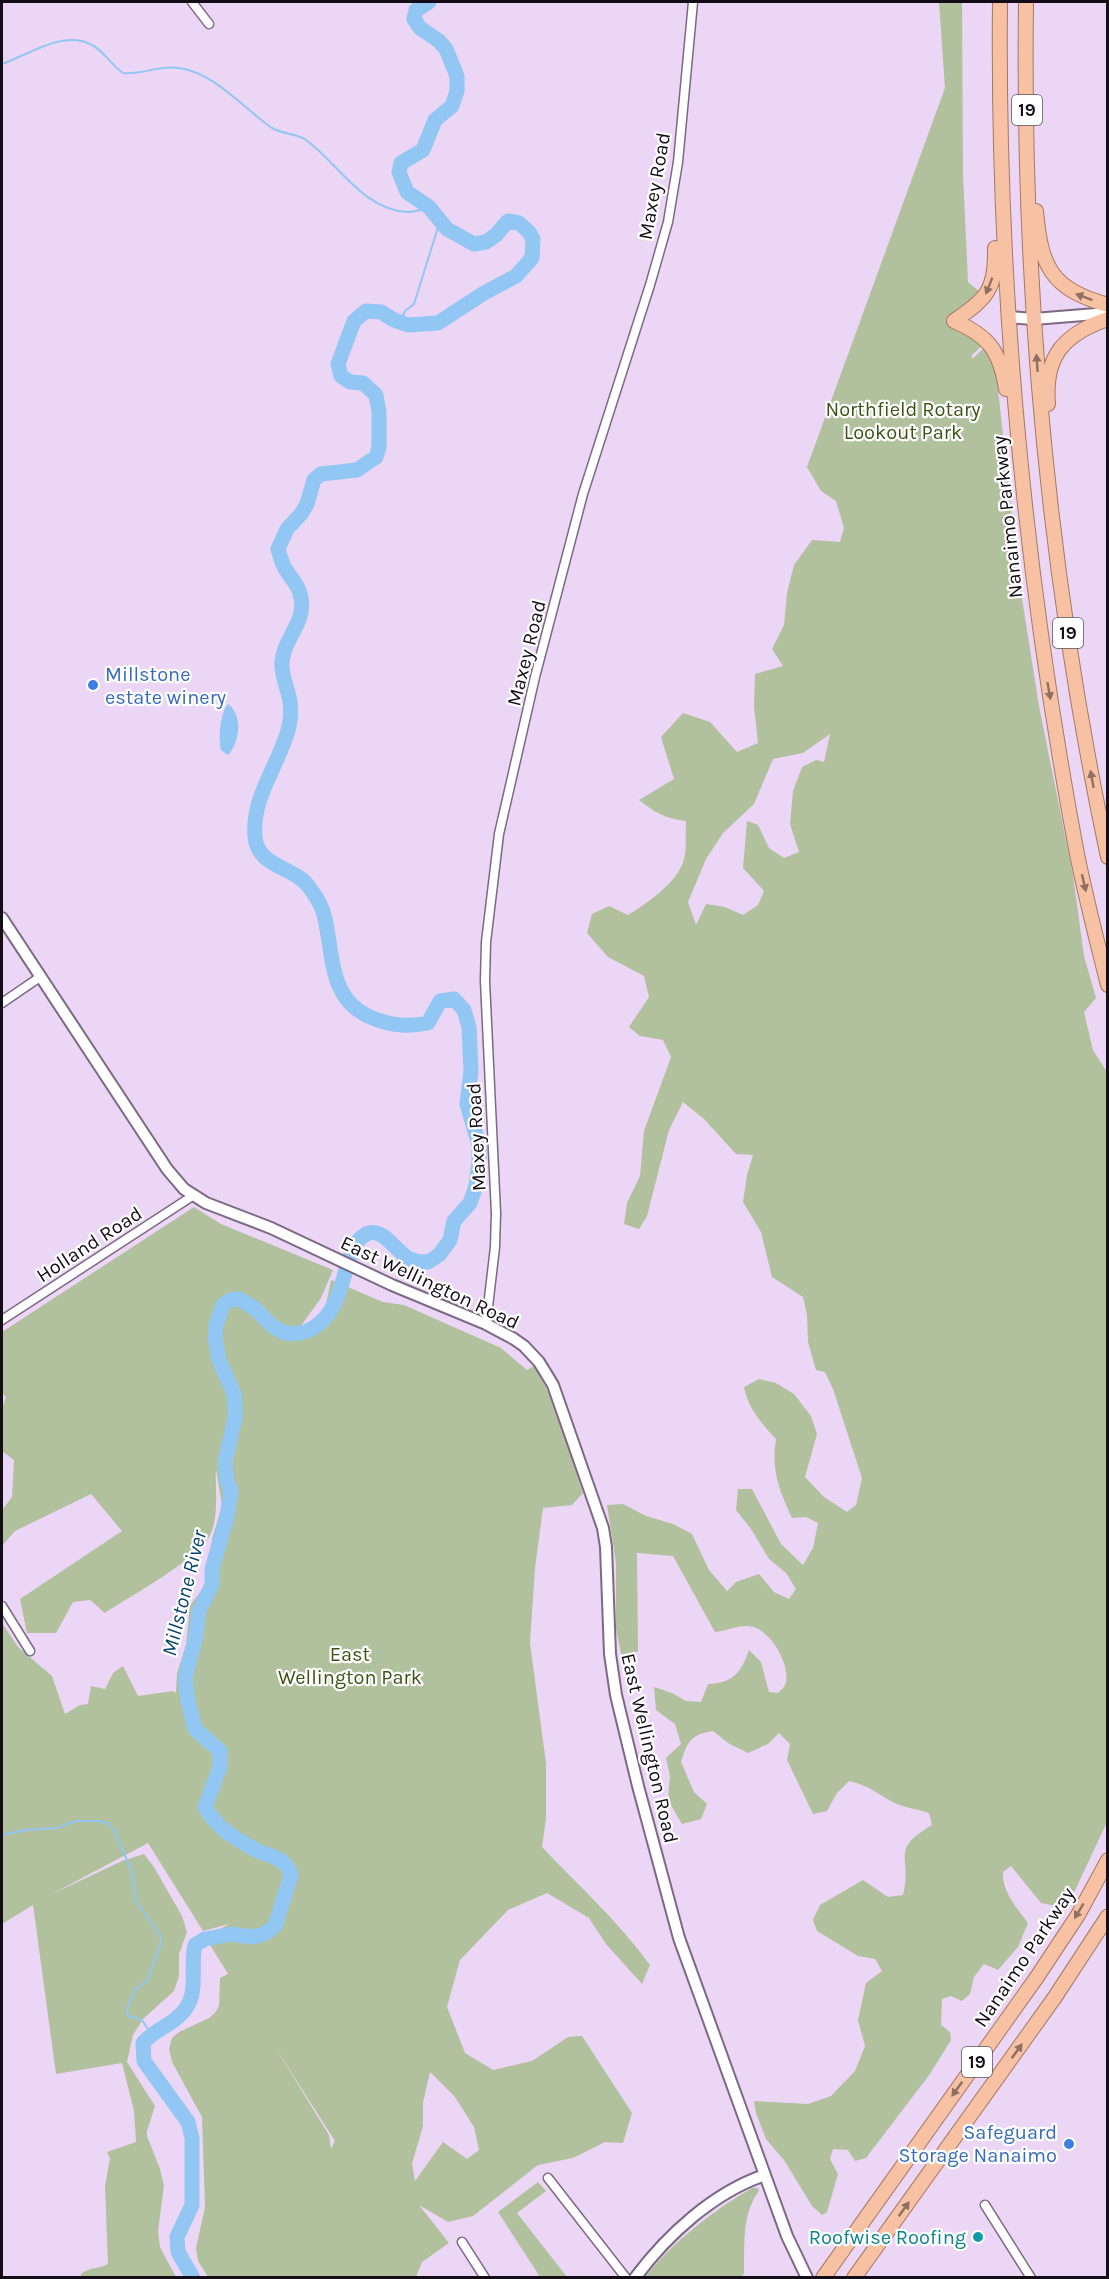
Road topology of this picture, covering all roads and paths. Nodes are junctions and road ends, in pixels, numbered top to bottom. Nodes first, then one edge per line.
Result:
1 (192, 2) edge
2 (693, 2) edge
3 (1000, 2) edge
4 (1026, 2) edge
5 (1033, 2) edge
6 (1000, 20) junction
7 (209, 24) dead end
8 (1107, 305) edge
9 (1107, 313) edge
10 (1008, 317) junction
11 (1034, 319) junction
12 (1107, 319) edge
13 (1040, 633) junction
14 (1069, 647) junction
15 (1107, 857) edge
16 (2, 918) edge
17 (40, 977) junction
18 (1107, 985) edge
19 (2, 1003) edge
20 (194, 1196) junction
21 (2, 1320) edge
22 (486, 1324) junction
23 (2, 1606) edge
24 (30, 1651) dead end
25 (1107, 1860) edge
26 (1107, 1916) edge
27 (765, 2175) junction
28 (548, 2178) dead end
29 (985, 2205) dead end
30 (462, 2242) dead end
31 (485, 2277) edge
32 (626, 2277) edge
33 (635, 2277) edge
34 (807, 2277) edge
35 (823, 2277) edge
36 (855, 2277) edge
37 (1031, 2277) edge

1 - 7 street
2 - 22 street, Maxey Road
3 - 6 highway, Nanaimo Parkway / 19
4 - 11 highway, 19
8 -> 5 highway
6 - 10 highway, Nanaimo Parkway / 19
6 -> 13 highway
9 - 11 street
10 - 11 street
10 - 13 highway, Nanaimo Parkway / 19
14 -> 11 highway, 19
12 - 14 highway
13 -> 18 highway, Nanaimo Parkway / 19
15 -> 14 highway, 19
16 - 17 street, East Wellington Road
17 - 19 street
17 - 20 street, East Wellington Road
20 - 21 street, Holland Road
20 - 22 street, East Wellington Road
22 - 27 street, East Wellington Road
23 - 24 street
25 -> 35 highway, Nanaimo Parkway / 19
36 -> 26 highway, 19
27 - 33 street
27 - 34 street, East Wellington Road
28 - 32 street
29 - 37 street
30 - 31 street

